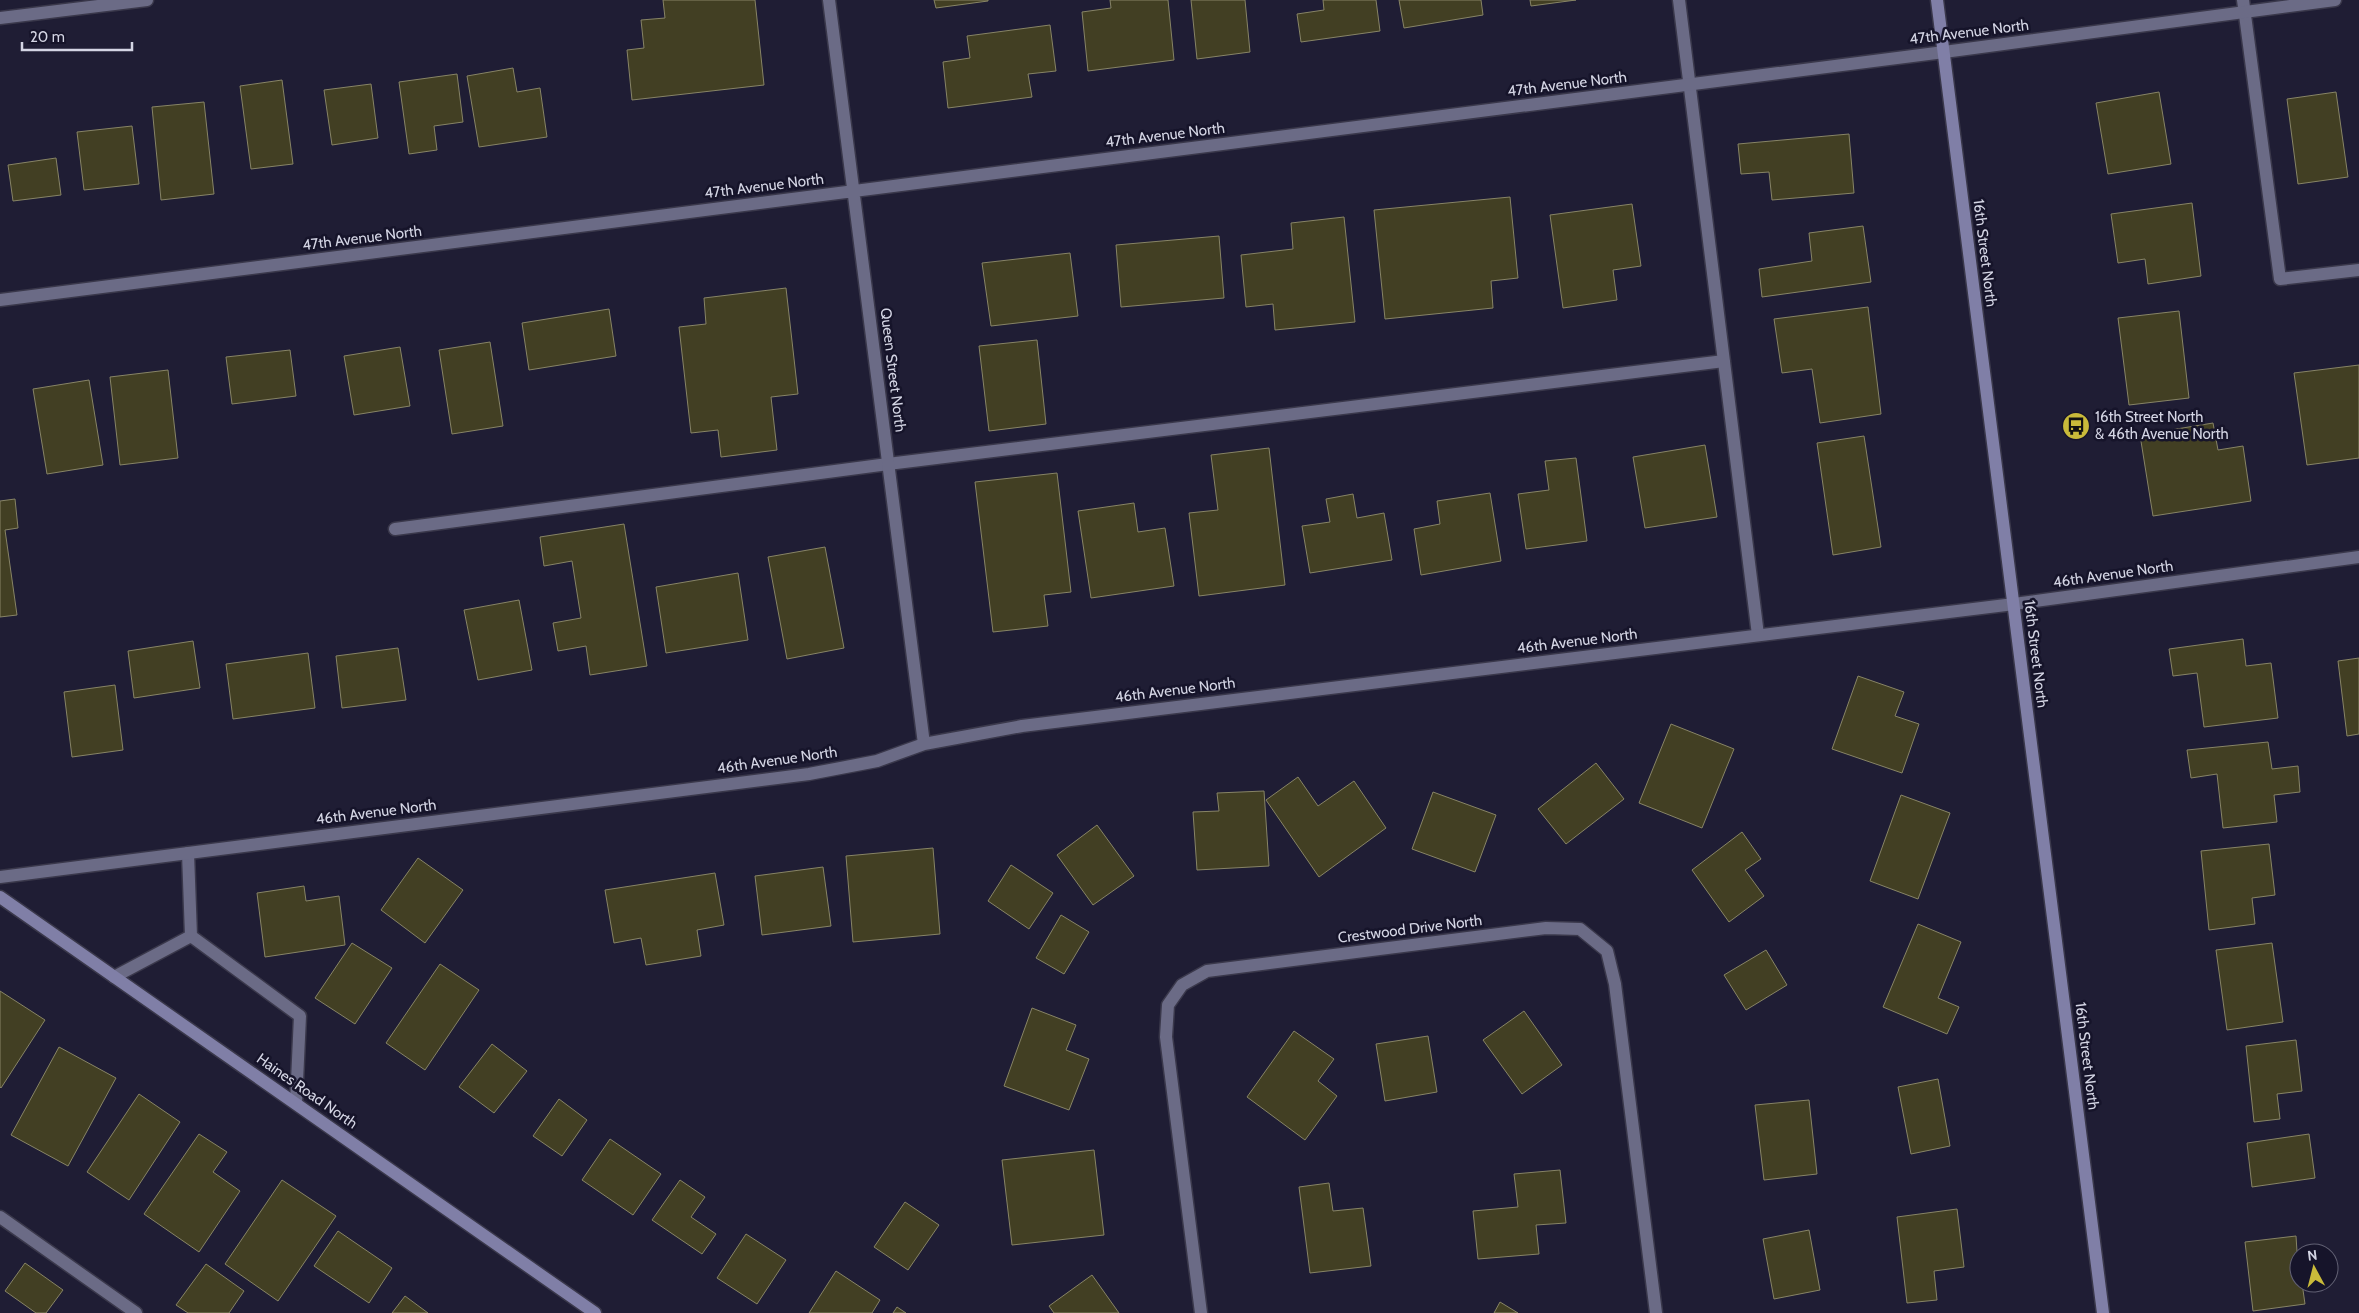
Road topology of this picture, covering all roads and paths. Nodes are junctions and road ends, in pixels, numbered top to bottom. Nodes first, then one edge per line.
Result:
1 (147, 0) edge
2 (829, 0) edge
3 (1679, 0) edge
4 (1937, 0) edge
5 (2335, 0) edge
6 (2244, 6) edge
7 (0, 18) edge
8 (1944, 52) junction
9 (1690, 84) junction
10 (854, 191) junction
11 (2359, 270) edge
12 (0, 300) edge
13 (1724, 361) junction
14 (888, 464) junction
15 (395, 529) dead end
16 (2359, 557) edge
17 (2014, 604) junction
18 (1758, 635) junction
19 (924, 744) junction
20 (188, 852) junction
21 (0, 877) edge
22 (0, 897) edge
23 (191, 936) junction
24 (114, 977) junction
25 (296, 1103) junction
26 (0, 1217) edge
27 (136, 1313) edge
28 (595, 1313) edge
29 (1201, 1313) edge
30 (1656, 1313) edge
31 (2103, 1313) edge

1 - 7 street
2 - 10 street, Queen Street North
3 - 9 street
4 - 8 street, 16th Street North
5 - 6 street, 47th Avenue North
6 - 8 street, 47th Avenue North
6 - 11 street
8 - 9 street, 47th Avenue North
8 - 17 street, 16th Street North
9 - 10 street, 47th Avenue North
9 - 13 street
10 - 12 street, 47th Avenue North
10 - 14 street, Queen Street North
13 - 14 street
13 - 18 street
14 - 15 street
14 - 19 street, Queen Street North
16 - 17 street, 46th Avenue North
17 - 18 street, 46th Avenue North
17 - 31 street, 16th Street North
18 - 19 street, 46th Avenue North
19 - 20 street, 46th Avenue North
20 - 21 street, 46th Avenue North
20 - 23 street
22 - 24 street, Haines Road North
23 - 24 street
23 - 25 street
24 - 25 street, Haines Road North
25 - 28 street, Haines Road North
26 - 27 street
29 - 30 street, Crestwood Drive North

